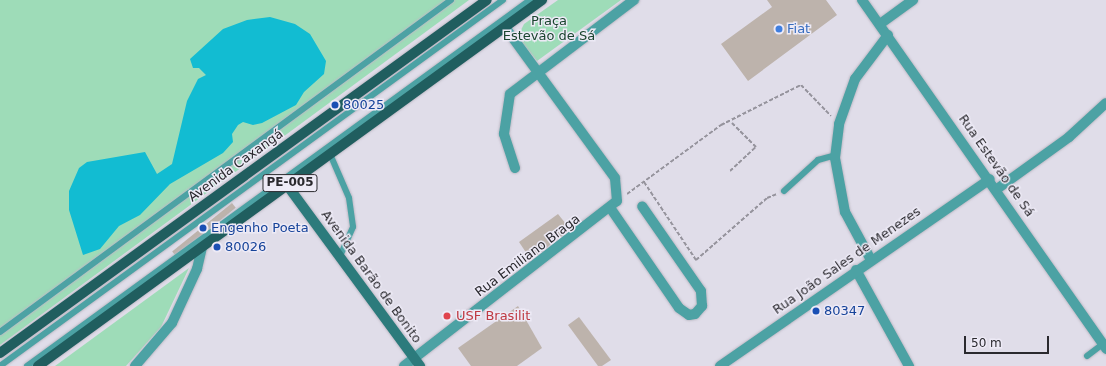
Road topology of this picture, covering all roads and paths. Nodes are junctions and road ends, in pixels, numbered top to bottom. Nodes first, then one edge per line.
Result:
1 (451, 0) edge
2 (487, 0) edge
3 (503, 0) edge
4 (530, 0) edge
5 (542, 0) edge
6 (634, 0) edge
7 (862, 0) edge
8 (913, 0) edge
9 (880, 24) junction
10 (506, 27) junction
11 (888, 35) junction
12 (538, 70) junction
13 (1106, 103) edge
14 (732, 122) junction
15 (839, 124) junction
16 (330, 154) junction
17 (836, 155) junction
18 (515, 168) dead end
19 (730, 171) dead end
20 (990, 179) junction
21 (644, 182) junction
22 (288, 185) junction
23 (997, 189) junction
24 (784, 191) joint
25 (614, 205) junction
26 (642, 206) dead end
27 (202, 247) junction
28 (340, 256) junction
29 (871, 260) junction
30 (856, 270) junction
31 (0, 332) edge
32 (1104, 346) edge
33 (0, 353) edge
34 (1087, 356) dead end
35 (417, 362) edge
36 (0, 366) edge
37 (27, 366) edge
38 (38, 366) edge
39 (135, 366) edge
40 (404, 366) edge
41 (720, 366) edge
42 (908, 366) edge

1 - 31 lane
2 - 33 main road, Avenida Caxangá / PE-005
3 - 36 lane
4 - 37 lane
5 - 10 main road, PE-005
6 - 12 street
7 - 9 street, Rua Estevão de Sá
8 - 9 street
9 - 11 street, Rua Estevão de Sá
10 - 12 street
10 - 16 main road, PE-005
11 - 15 street
11 - 20 street, Rua Estevão de Sá
12 - 18 street
12 - 25 street
13 - 23 street
14 - 15 path
14 - 19 path
14 - 21 path
15 - 17 street
16 - 22 main road, PE-005
16 - 28 lane
17 - 24 lane
17 - 29 street
20 - 23 street, Rua Estevão de Sá
20 - 29 street, Rua João Sales de Menezes
21 - 24 path
21 - 25 path
22 - 27 main road, PE-005
22 - 28 street, Avenida Barão de Bonito
23 - 32 street, Rua Estevão de Sá
25 - 26 street
25 - 35 street, Rua Emiliano Braga
27 - 38 main road, PE-005
27 - 39 street
28 - 35 street, Avenida Barão de Bonito
29 - 30 street, Rua João Sales de Menezes
30 - 41 street, Rua João Sales de Menezes
30 - 42 street
32 - 34 lane
35 - 40 street, Rua Emiliano Braga

